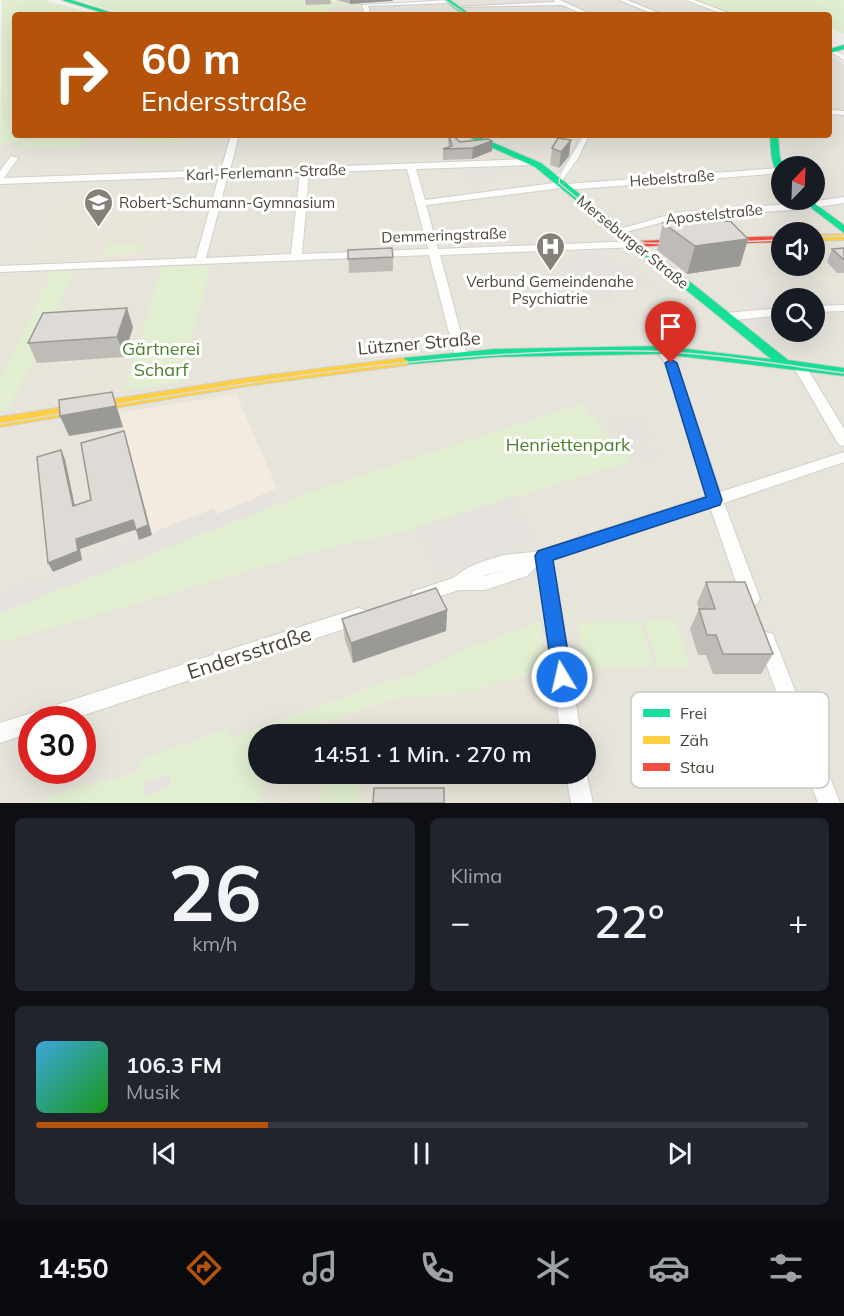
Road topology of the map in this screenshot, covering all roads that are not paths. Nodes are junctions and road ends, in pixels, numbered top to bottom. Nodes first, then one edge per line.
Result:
1 (65, 0) edge
2 (622, 0) edge
3 (688, 0) edge
4 (559, 1) edge
5 (455, 6) edge
6 (106, 12) edge
7 (367, 12) edge
8 (583, 12) edge
9 (653, 12) edge
10 (722, 12) edge
11 (833, 49) edge
12 (844, 58) edge
13 (234, 138) edge
14 (475, 138) edge
15 (584, 138) edge
16 (774, 138) edge
17 (777, 156) edge
18 (14, 158) dead end
19 (532, 162) junction
20 (411, 166) junction
21 (305, 170) junction
22 (771, 173) edge
23 (225, 174) junction
24 (0, 179) edge
25 (562, 184) junction
26 (844, 200) edge
27 (825, 201) edge
28 (420, 203) junction
29 (771, 206) edge
30 (818, 210) edge
31 (844, 230) edge
32 (623, 235) junction
33 (844, 237) edge
34 (825, 238) edge
35 (771, 239) edge
36 (636, 244) junction
37 (433, 252) junction
38 (296, 257) junction
39 (200, 261) junction
40 (0, 269) edge
41 (844, 308) edge
42 (825, 309) edge
43 (771, 312) edge
44 (726, 317) junction
45 (752, 338) junction
46 (663, 350) junction
47 (462, 356) junction
48 (733, 356) junction
49 (748, 356) junction
50 (775, 356) junction
51 (844, 363) edge
52 (794, 366) junction
53 (844, 372) edge
54 (0, 422) edge
55 (844, 441) edge
56 (844, 457) edge
57 (715, 500) junction
58 (539, 558) junction
59 (407, 600) edge
60 (380, 609) edge
61 (786, 692) edge
62 (82, 706) edge
63 (569, 724) edge
64 (18, 727) edge
65 (0, 733) edge
66 (579, 784) edge
67 (823, 788) edge
68 (582, 803) edge
69 (829, 803) edge

1 - 6 main road
2 - 9 street
3 - 10 street
4 - 5 street
4 - 8 street
5 - 7 street
11 - 12 street
13 - 23 street
14 - 19 main road, Merseburger Straße
15 - 25 street
16 - 17 main road
18 - 24 street
19 - 20 street, Karl-Ferlemann-Straße
19 - 25 main road, Merseburger Straße
20 - 21 street, Karl-Ferlemann-Straße
20 - 28 street
21 - 23 street, Karl-Ferlemann-Straße
21 - 38 street
22 - 25 street, Hebelstraße
23 - 24 street, Karl-Ferlemann-Straße
23 - 39 street
25 - 28 street, Hebelstraße
25 - 32 main road, Merseburger Straße
26 - 27 street, Apostelstraße
28 - 37 street
29 - 32 street, Apostelstraße
30 - 31 main road
32 - 36 main road, Merseburger Straße
32 - 37 street, Demmeringstraße
33 - 34 main road
35 - 36 main road
36 - 44 main road, Merseburger Straße
37 - 38 street, Demmeringstraße
37 - 47 street
38 - 39 street, Demmeringstraße
39 - 40 street, Demmeringstraße
41 - 42 street
43 - 44 street
44 - 45 main road, Merseburger Straße
45 - 49 main road
45 - 50 main road, Merseburger Straße
46 - 47 main road, Lützner Straße
46 - 48 main road, Lützner Straße
46 - 57 street
47 - 54 main road, Lützner Straße
48 - 49 main road
48 - 52 main road, Lützner Straße
49 - 50 main road
50 - 51 main road
50 - 52 main road, Merseburger Straße
52 - 53 main road, Lützner Straße
52 - 55 street, Merseburger Straße
56 - 57 street
57 - 58 street
57 - 61 street
58 - 59 street
58 - 63 street
60 - 62 street, Endersstraße
64 - 65 street
66 - 68 street
67 - 69 street

